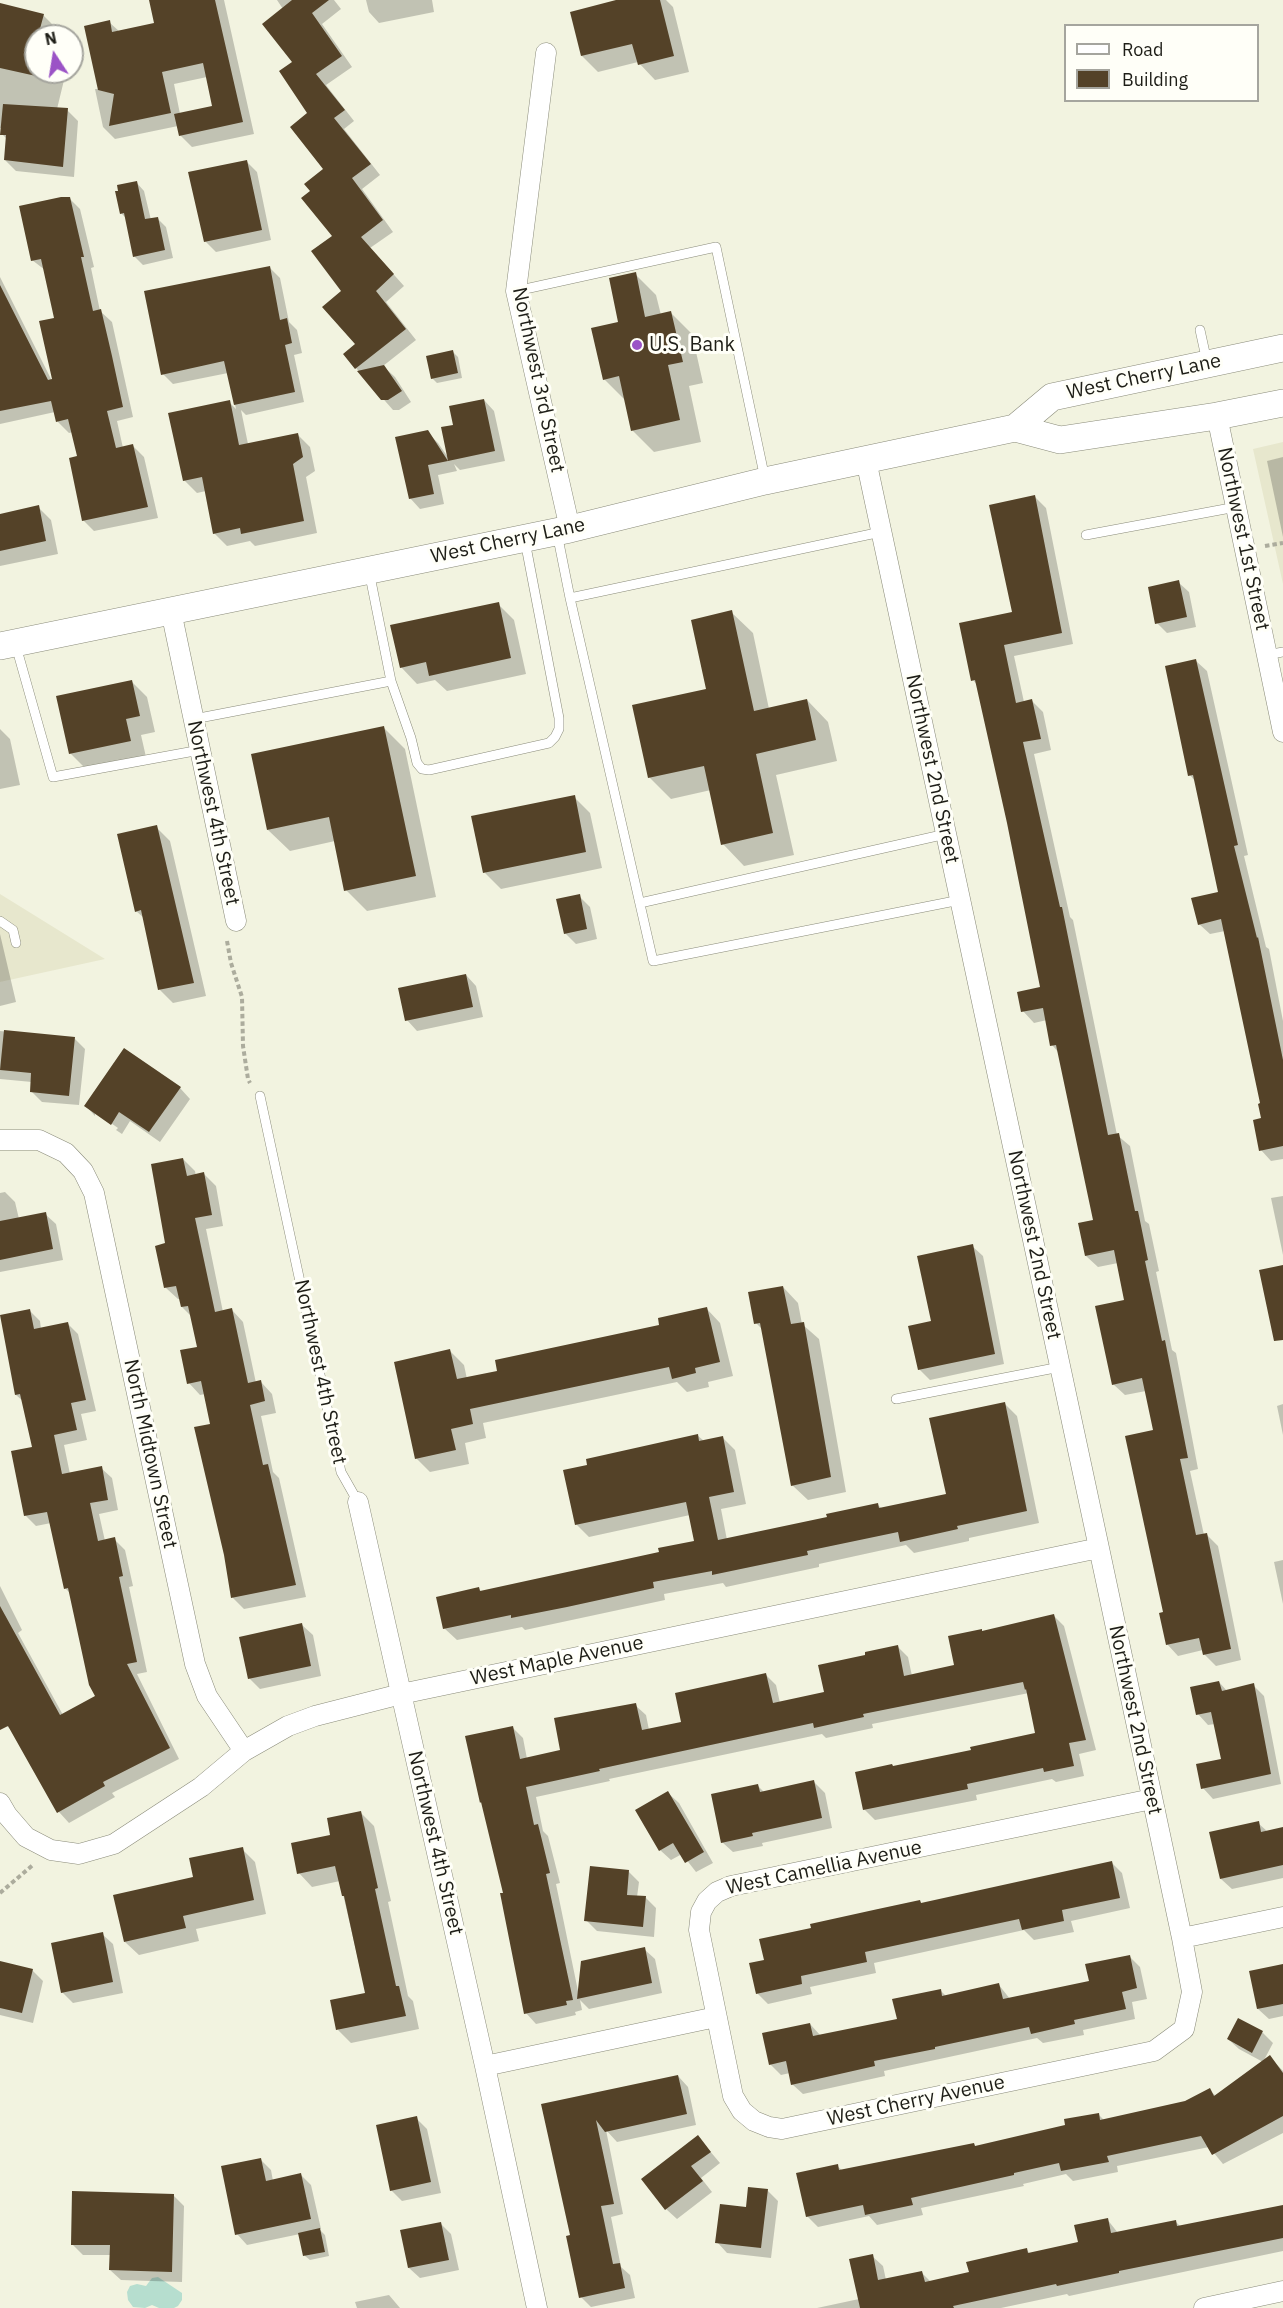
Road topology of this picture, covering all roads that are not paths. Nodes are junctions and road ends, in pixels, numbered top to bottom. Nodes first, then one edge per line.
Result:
1 (546, 53) dead end
2 (516, 291) junction
3 (1200, 330) dead end
4 (1283, 348) edge
5 (1207, 364) junction
6 (1283, 403) edge
7 (1217, 416) junction
8 (1015, 428) junction
9 (866, 460) junction
10 (765, 481) junction
11 (1236, 507) junction
12 (563, 530) junction
13 (881, 532) junction
14 (1086, 535) dead end
15 (524, 538) junction
16 (368, 570) junction
17 (570, 598) junction
18 (171, 611) junction
19 (8, 645) edge
20 (1275, 654) edge
21 (391, 681) junction
22 (194, 719) junction
23 (1283, 732) edge
24 (201, 750) junction
25 (946, 834) junction
26 (960, 900) junction
27 (640, 903) junction
28 (0, 921) edge
29 (236, 921) road end
30 (16, 943) dead end
31 (260, 1096) road end
32 (0, 1140) edge
33 (1060, 1366) junction
34 (896, 1399) dead end
35 (358, 1502) joint
36 (1099, 1548) junction
37 (401, 1694) junction
38 (244, 1751) junction
39 (1152, 1799) junction
40 (0, 1803) edge
41 (1283, 1917) edge
42 (1182, 1938) junction
43 (716, 2017) junction
44 (1184, 2029) joint
45 (485, 2066) junction
46 (1283, 2291) edge
47 (537, 2308) edge
48 (1204, 2308) edge

1 - 2 street, Northwest 3rd Street
2 - 10 lane
2 - 12 street, Northwest 3rd Street
3 - 5 lane
4 - 5 main road, West Cherry Lane
5 - 8 main road, West Cherry Lane
6 - 7 main road, West Cherry Lane
7 - 8 main road, West Cherry Lane
7 - 11 street, Northwest 1st Street
8 - 9 main road, West Cherry Lane
9 - 10 main road, West Cherry Lane
9 - 13 street, Northwest 2nd Street
10 - 12 main road, West Cherry Lane
11 - 14 lane
11 - 20 street, Northwest 1st Street
12 - 15 main road, West Cherry Lane
12 - 17 lane
13 - 17 lane
13 - 25 street, Northwest 2nd Street
15 - 16 main road, West Cherry Lane
15 - 21 lane
16 - 18 main road, West Cherry Lane
16 - 21 lane
17 - 27 lane
18 - 19 main road, West Cherry Lane
18 - 22 street, Northwest 4th Street
19 - 24 lane
20 - 23 street, Northwest 1st Street
21 - 22 lane
22 - 24 street, Northwest 4th Street
24 - 29 street, Northwest 4th Street
25 - 26 street, Northwest 2nd Street
25 - 27 lane
26 - 27 lane
26 - 33 street, Northwest 2nd Street
28 - 30 lane
31 - 35 lane, Northwest 4th Street
32 - 38 street, North Midtown Street
33 - 34 lane
33 - 36 street, Northwest 2nd Street
35 - 37 street, Northwest 4th Street
36 - 37 street, West Maple Avenue
36 - 39 street, Northwest 2nd Street
37 - 38 street, West Maple Avenue
37 - 45 street, Northwest 4th Street
38 - 40 street, West Maple Avenue
39 - 42 street, Northwest 2nd Street
39 - 43 street, West Camellia Avenue
41 - 42 street
42 - 44 street, Northwest 2nd Street
43 - 44 street, West Cherry Avenue
43 - 45 street
45 - 47 street, Northwest 4th Street
46 - 48 street

